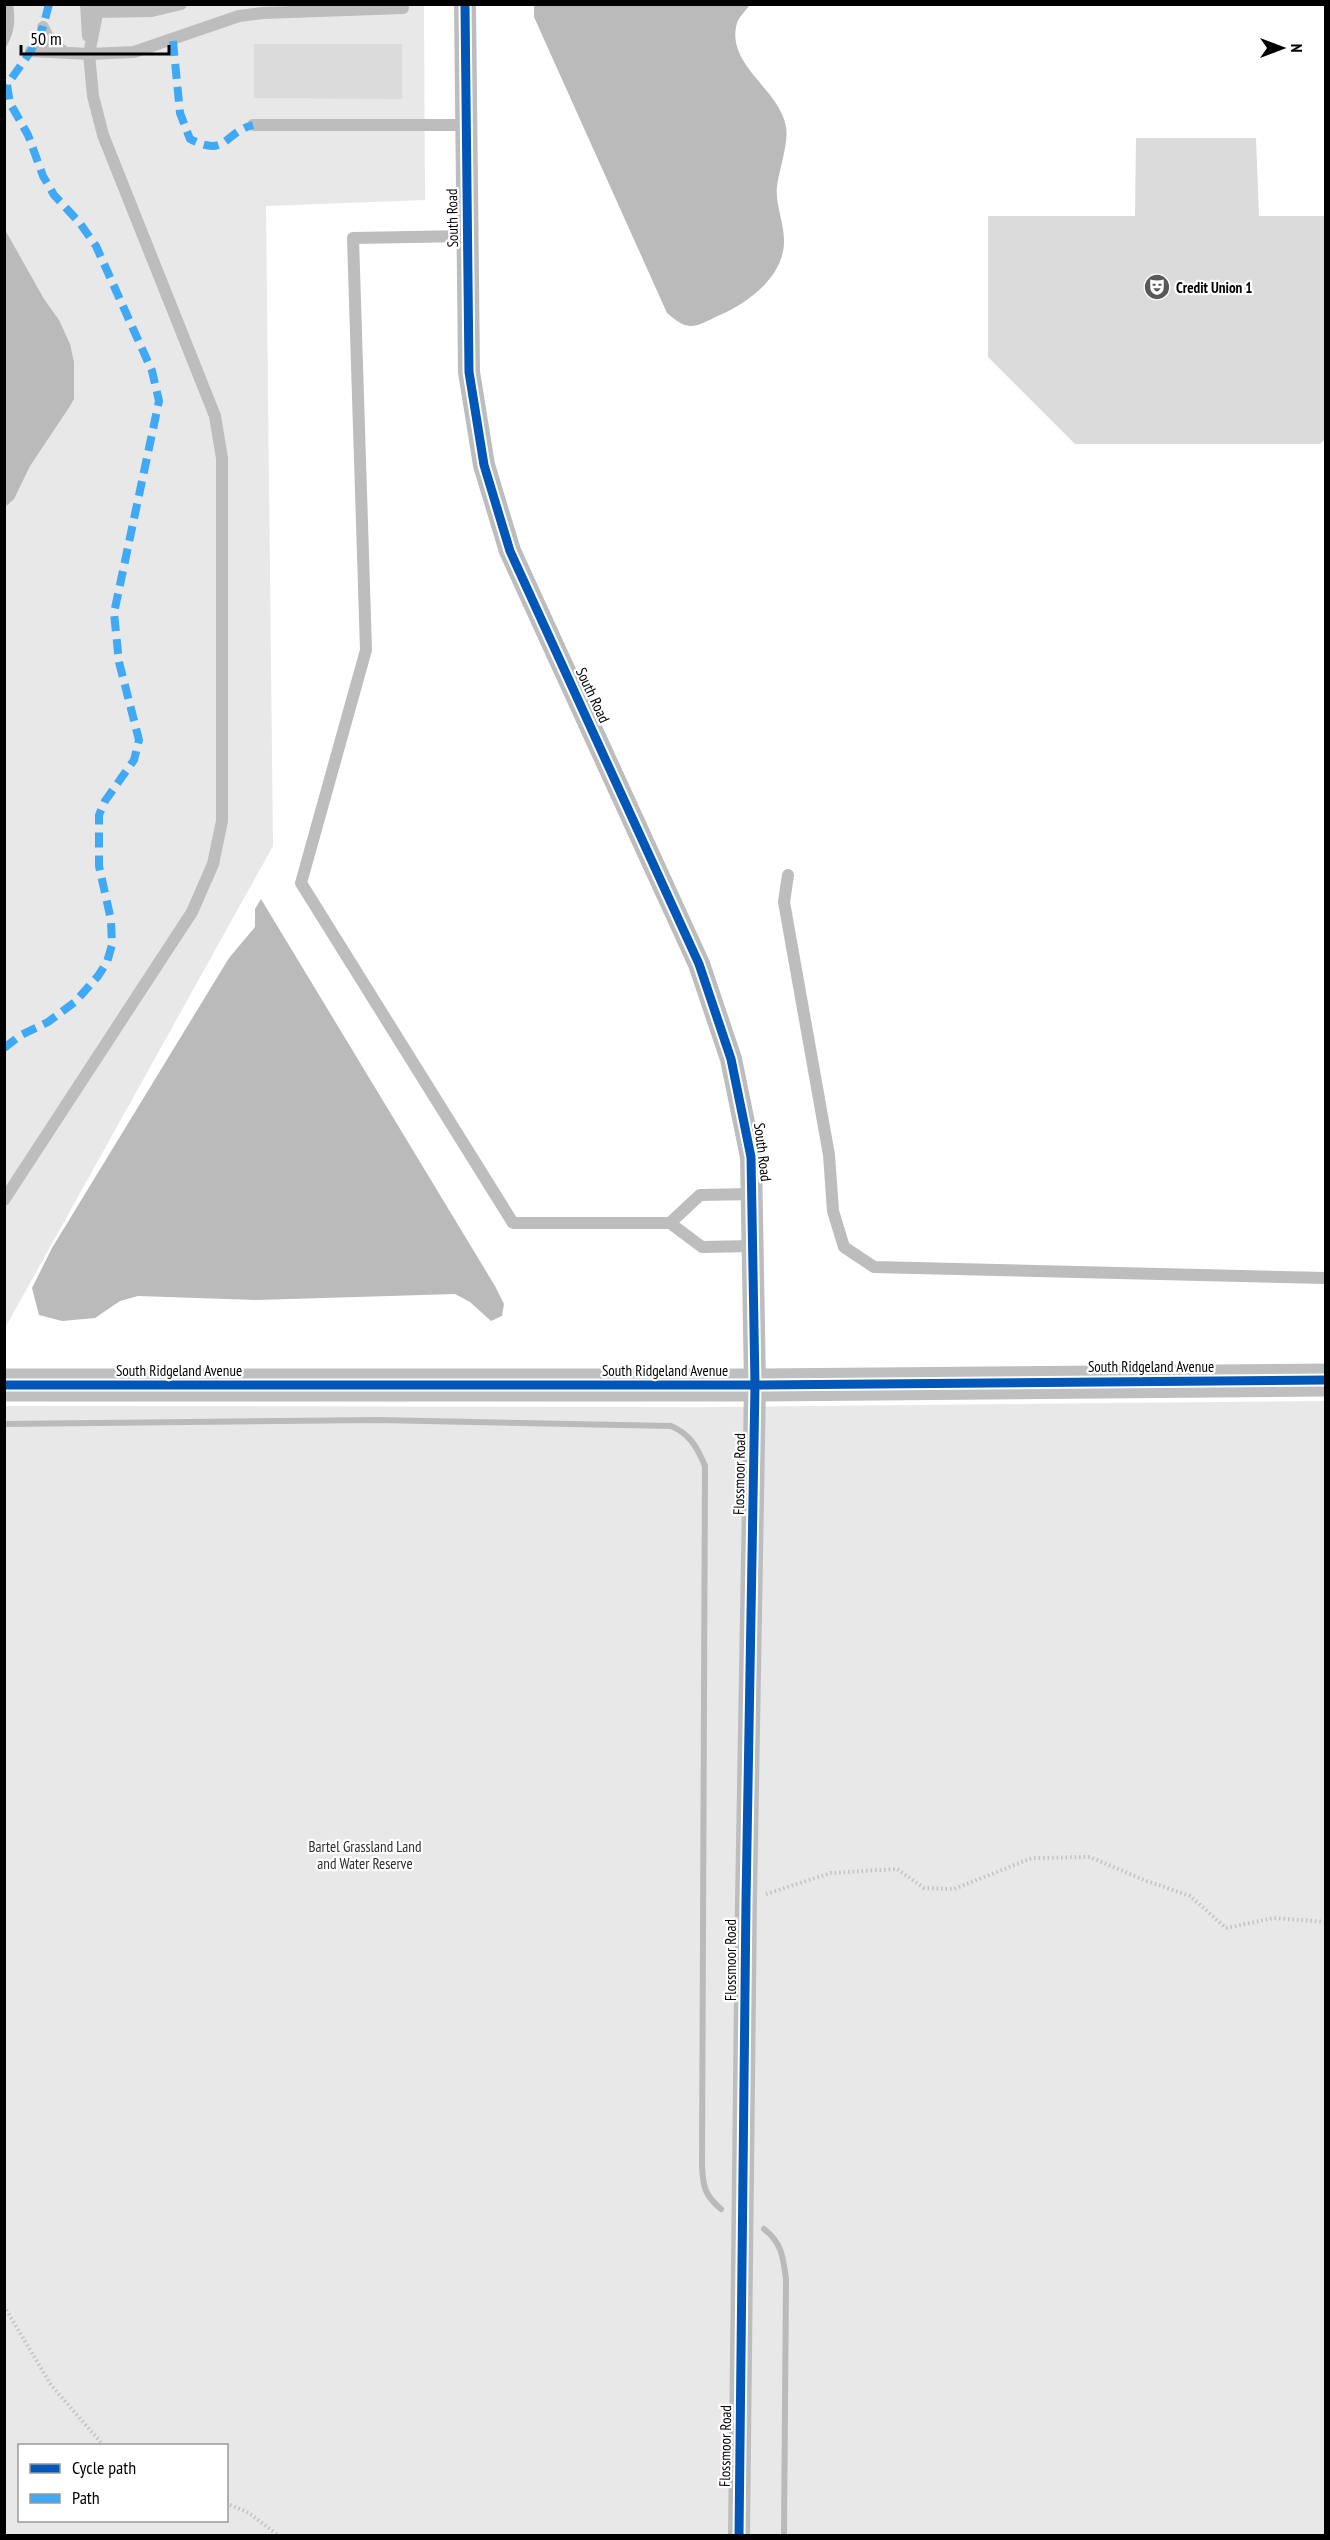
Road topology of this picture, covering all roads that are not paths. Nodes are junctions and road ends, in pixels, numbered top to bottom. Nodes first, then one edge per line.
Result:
1 (86, 4) edge
2 (181, 4) edge
3 (287, 4) edge
4 (403, 4) edge
5 (465, 4) edge
6 (98, 8) edge
7 (263, 13) junction
8 (43, 27) dead end
9 (31, 51) dead end
10 (67, 53) junction
11 (89, 54) junction
12 (253, 125) dead end
13 (466, 125) junction
14 (468, 236) junction
15 (788, 875) dead end
16 (752, 1194) junction
17 (4, 1200) edge
18 (670, 1223) junction
19 (753, 1246) junction
20 (1326, 1278) edge
21 (1326, 1380) edge
22 (4, 1385) edge
23 (755, 1385) junction
24 (739, 2535) edge

1 - 11 lane
2 - 6 lane
3 - 7 lane
4 - 7 lane
5 - 13 street, South Road
6 - 11 lane
7 - 11 lane
8 - 10 lane
9 - 10 lane
10 - 11 lane
11 - 17 lane
12 - 13 lane
13 - 14 street, South Road
14 - 16 street, South Road
14 - 18 lane
15 - 20 lane
16 - 18 lane
16 - 19 street, South Road
18 - 19 lane
19 - 23 street, South Road
21 - 23 street, South Ridgeland Avenue
22 - 23 street, South Ridgeland Avenue
23 - 24 street, Flossmoor Road

